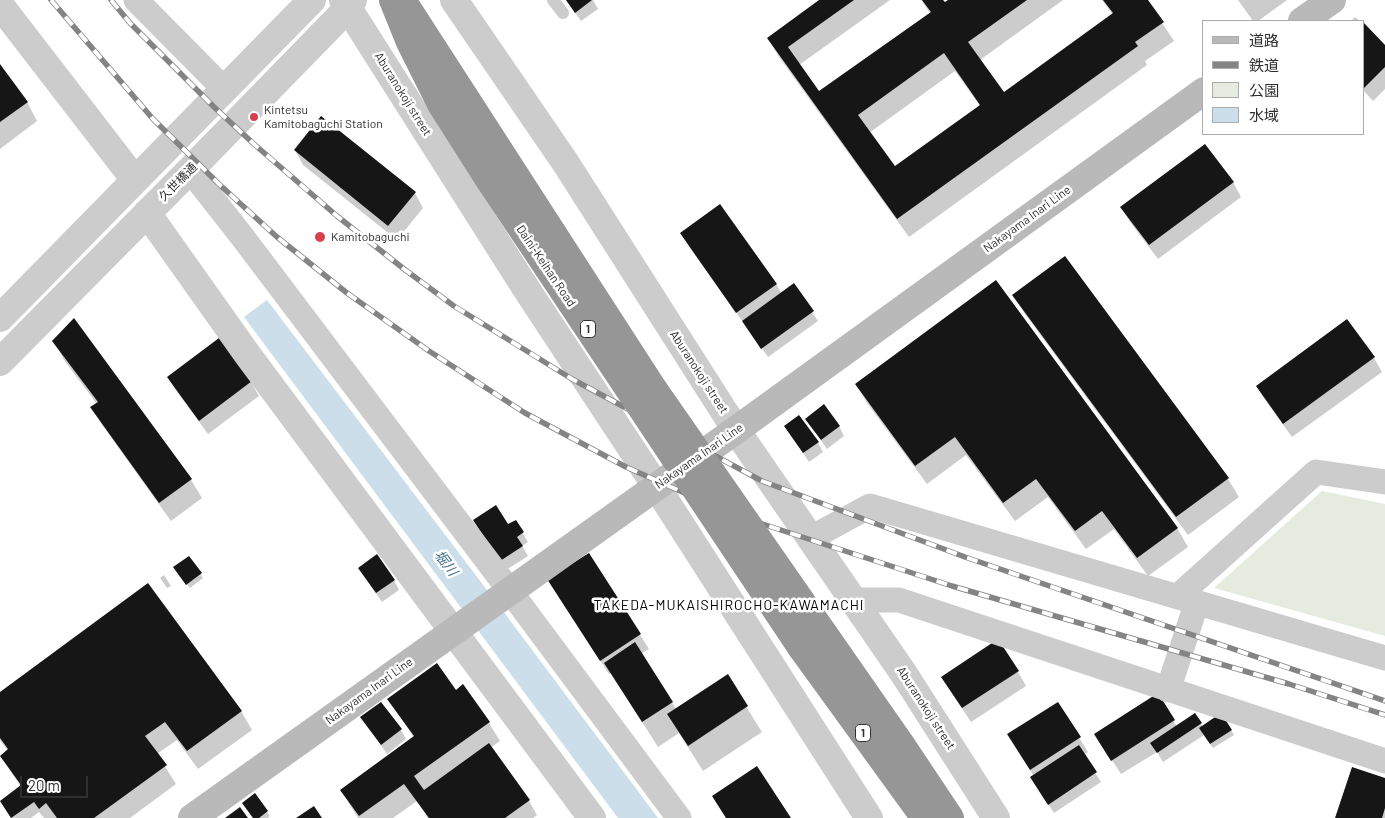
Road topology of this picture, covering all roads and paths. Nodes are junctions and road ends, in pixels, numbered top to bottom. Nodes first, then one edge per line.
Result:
1 (136, 0) edge
2 (312, 0) edge
3 (394, 0) edge
4 (402, 0) edge
5 (454, 0) edge
6 (553, 0) edge
7 (1332, 0) edge
8 (348, 3) edge
9 (0, 5) edge
10 (562, 13) dead end
11 (1303, 20) edge
12 (224, 90) junction
13 (1202, 92) edge
14 (190, 170) junction
15 (135, 180) junction
16 (147, 213) junction
17 (51, 265) junction
18 (73, 288) junction
19 (0, 318) edge
20 (0, 362) edge
21 (736, 430) junction
22 (1385, 482) edge
23 (656, 486) junction
24 (811, 538) junction
25 (508, 592) junction
26 (1187, 599) junction
27 (854, 600) junction
28 (457, 628) junction
29 (801, 647) junction
30 (1385, 658) edge
31 (1168, 690) junction
32 (1385, 761) edge
33 (192, 818) edge
34 (592, 818) edge
35 (679, 818) edge
36 (869, 818) edge
37 (906, 818) edge
38 (925, 818) edge
39 (950, 818) edge
40 (996, 818) edge

1 - 12 street
2 - 12 street
3 - 29 highway, Daini-Keihan Road / 1, bridge
4 - 39 highway, bridge
5 - 21 street, Aburanokoji street
6 - 10 lane
7 - 11 main road
8 - 14 street, 久世橋通
8 - 23 street, Aburanokoji street
9 - 15 street
12 - 15 street
13 - 21 main road, Nakayama Inari Line
14 - 16 street, 久世橋通
14 - 25 street
15 - 17 street
16 - 18 street, 久世橋通
16 - 28 street
17 - 18 street
17 - 19 street
18 - 20 street, 久世橋通
21 - 23 main road, Nakayama Inari Line
21 - 24 street, Aburanokoji street
22 - 26 street
23 - 25 main road, Nakayama Inari Line
23 - 36 street, Aburanokoji street
24 - 26 street
24 - 27 street, Aburanokoji street
25 - 28 main road, Nakayama Inari Line
25 - 35 street
26 - 30 street
26 - 31 street
27 - 31 street
27 - 40 street, Aburanokoji street
28 - 33 main road, Nakayama Inari Line
28 - 34 street
29 - 37 highway, Daini-Keihan Road / 1
29 - 38 highway, Daini-Keihan Road / 1
31 - 32 street

